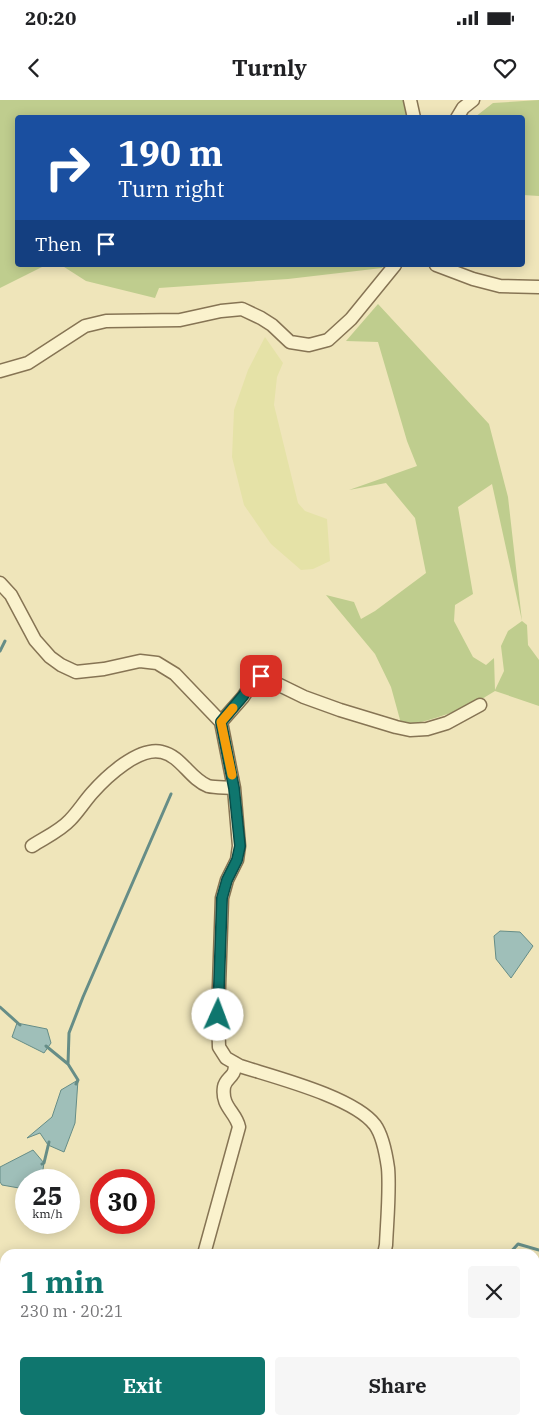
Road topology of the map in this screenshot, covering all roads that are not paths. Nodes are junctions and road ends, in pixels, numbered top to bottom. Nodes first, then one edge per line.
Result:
1 (410, 100) edge
2 (473, 100) edge
3 (413, 115) edge
4 (459, 115) edge
5 (393, 267) edge
6 (441, 267) edge
7 (539, 287) edge
8 (0, 371) edge
9 (0, 583) edge
10 (480, 705) dead end
11 (221, 722) junction
12 (234, 788) junction
13 (32, 846) dead end
14 (235, 1063) junction
15 (205, 1249) edge
16 (385, 1249) edge

1 - 3 street
2 - 4 street
5 - 8 street
6 - 7 street
9 - 11 street
10 - 11 street
11 - 12 street
12 - 13 street
12 - 14 street
14 - 15 street
14 - 16 street

